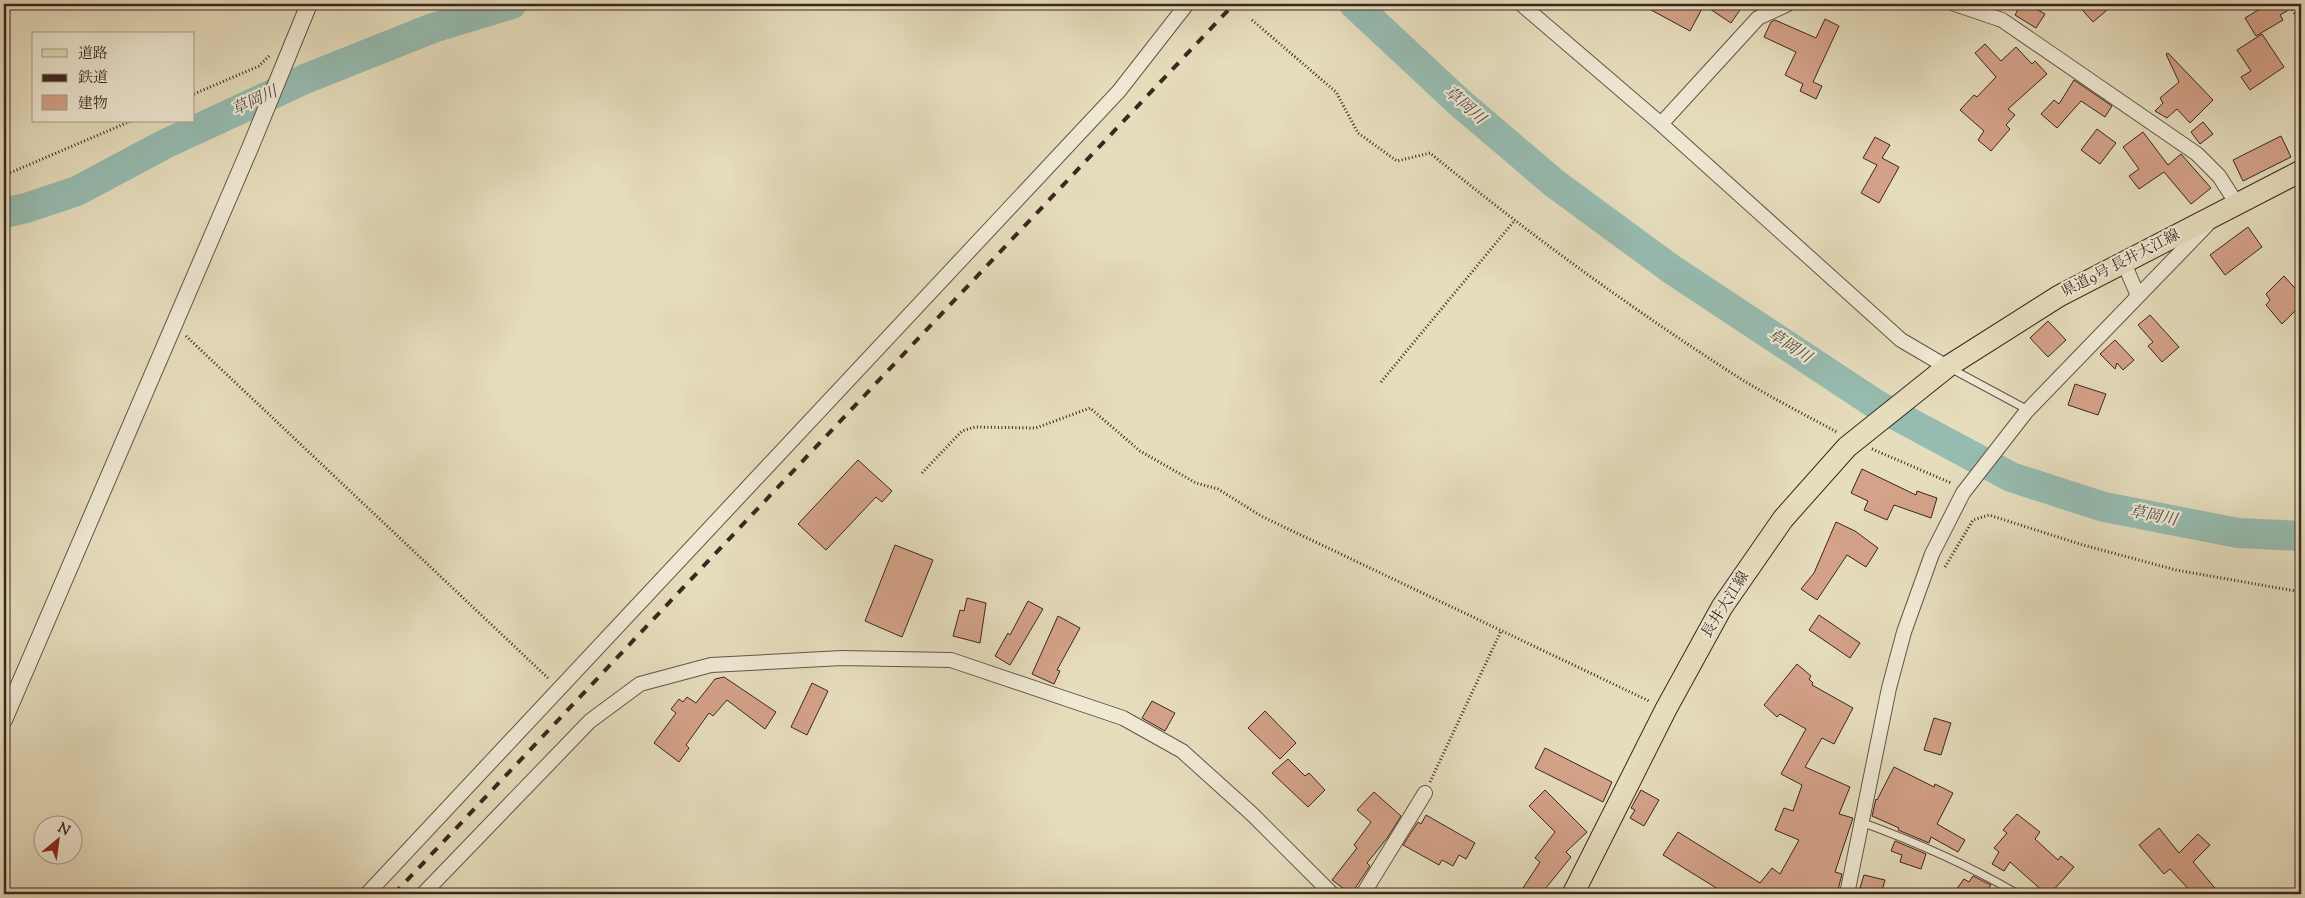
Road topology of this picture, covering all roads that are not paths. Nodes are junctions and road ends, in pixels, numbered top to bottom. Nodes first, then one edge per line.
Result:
1 (309, 4) edge
2 (1186, 4) edge
3 (1521, 4) edge
4 (1788, 4) edge
5 (1955, 4) edge
6 (1661, 124) junction
7 (2301, 171) edge
8 (2237, 204) junction
9 (2217, 216) junction
10 (2124, 263) junction
11 (2138, 296) junction
12 (1947, 367) junction
13 (2027, 411) junction
14 (4, 720) edge
15 (1425, 793) road end
16 (1861, 822) junction
17 (367, 894) edge
18 (423, 894) edge
19 (1332, 894) edge
20 (1364, 894) edge
21 (1573, 894) edge
22 (1847, 894) edge
23 (2018, 894) edge

1 - 14 street
2 - 17 street
3 - 6 street
4 - 6 street
5 - 8 street
6 - 12 street
7 - 8 main road, 県道9号 長井大江線
8 - 9 main road, 県道9号 長井大江線
9 - 10 main road, 県道9号 長井大江線
9 - 11 street
10 - 11 street
10 - 12 main road, 県道9号 長井大江線
11 - 13 street
12 - 13 lane
12 - 21 main road, 長井大江線
13 - 16 street
15 - 20 street
16 - 22 street
16 - 23 lane
18 - 19 street

